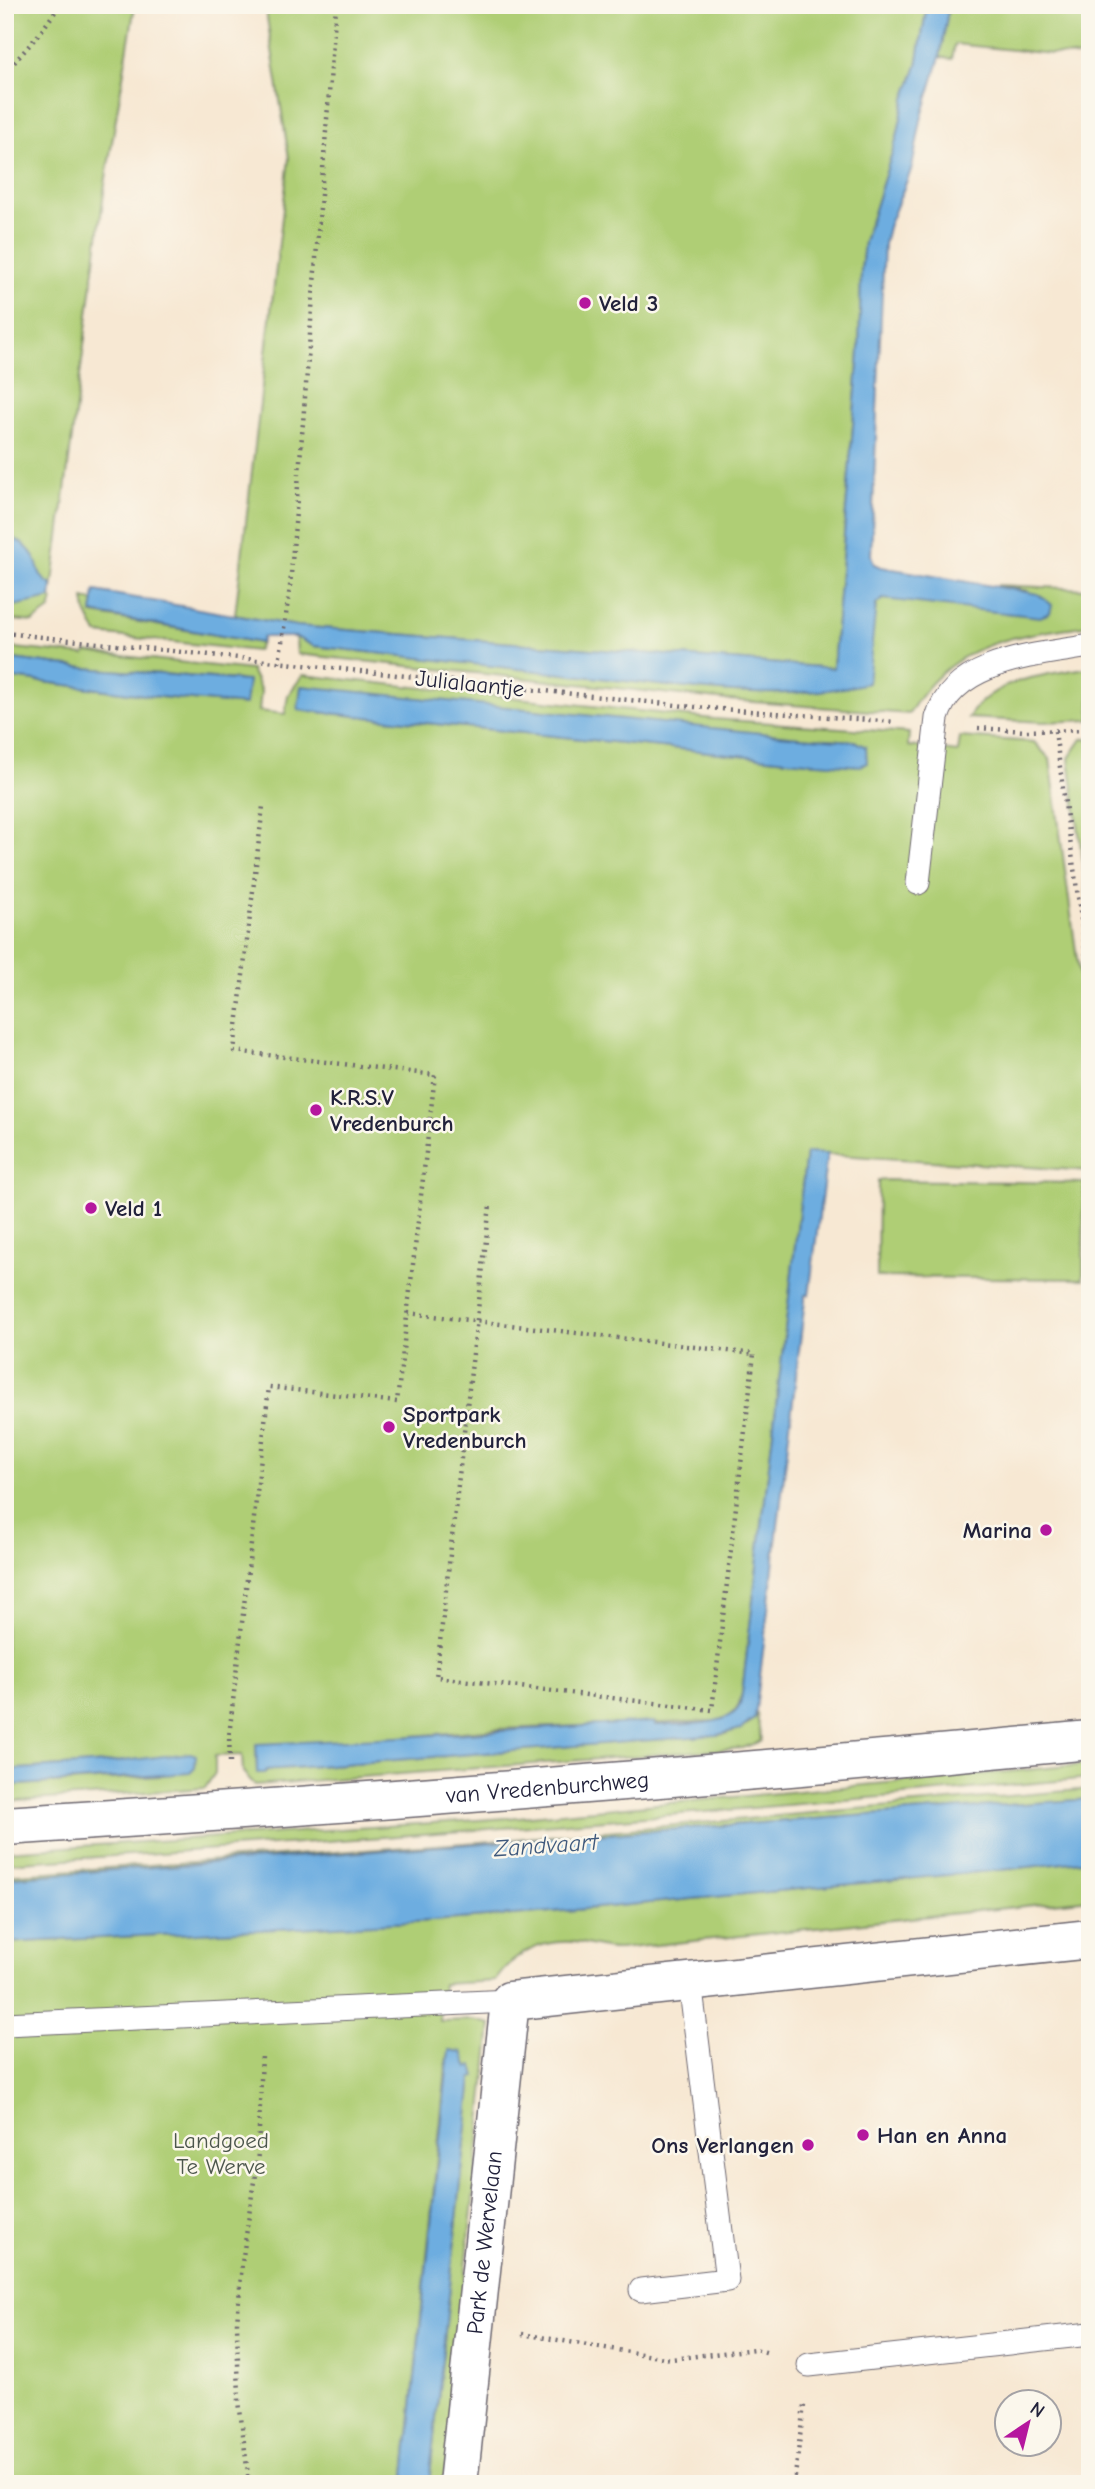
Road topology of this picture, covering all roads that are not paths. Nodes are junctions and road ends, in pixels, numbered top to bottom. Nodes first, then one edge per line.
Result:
1 (1090, 646) edge
2 (918, 883) dead end
3 (1090, 1740) edge
4 (5, 1826) edge
5 (1090, 1939) edge
6 (690, 1982) junction
7 (510, 2001) junction
8 (5, 2024) edge
9 (641, 2290) dead end
10 (1090, 2334) edge
11 (809, 2365) road end
12 (458, 2484) edge

1 - 2 lane
3 - 4 street, van Vredenburchweg
5 - 6 street
6 - 7 street
6 - 9 lane
7 - 8 lane
7 - 12 street, Park de Wervelaan
10 - 11 lane

